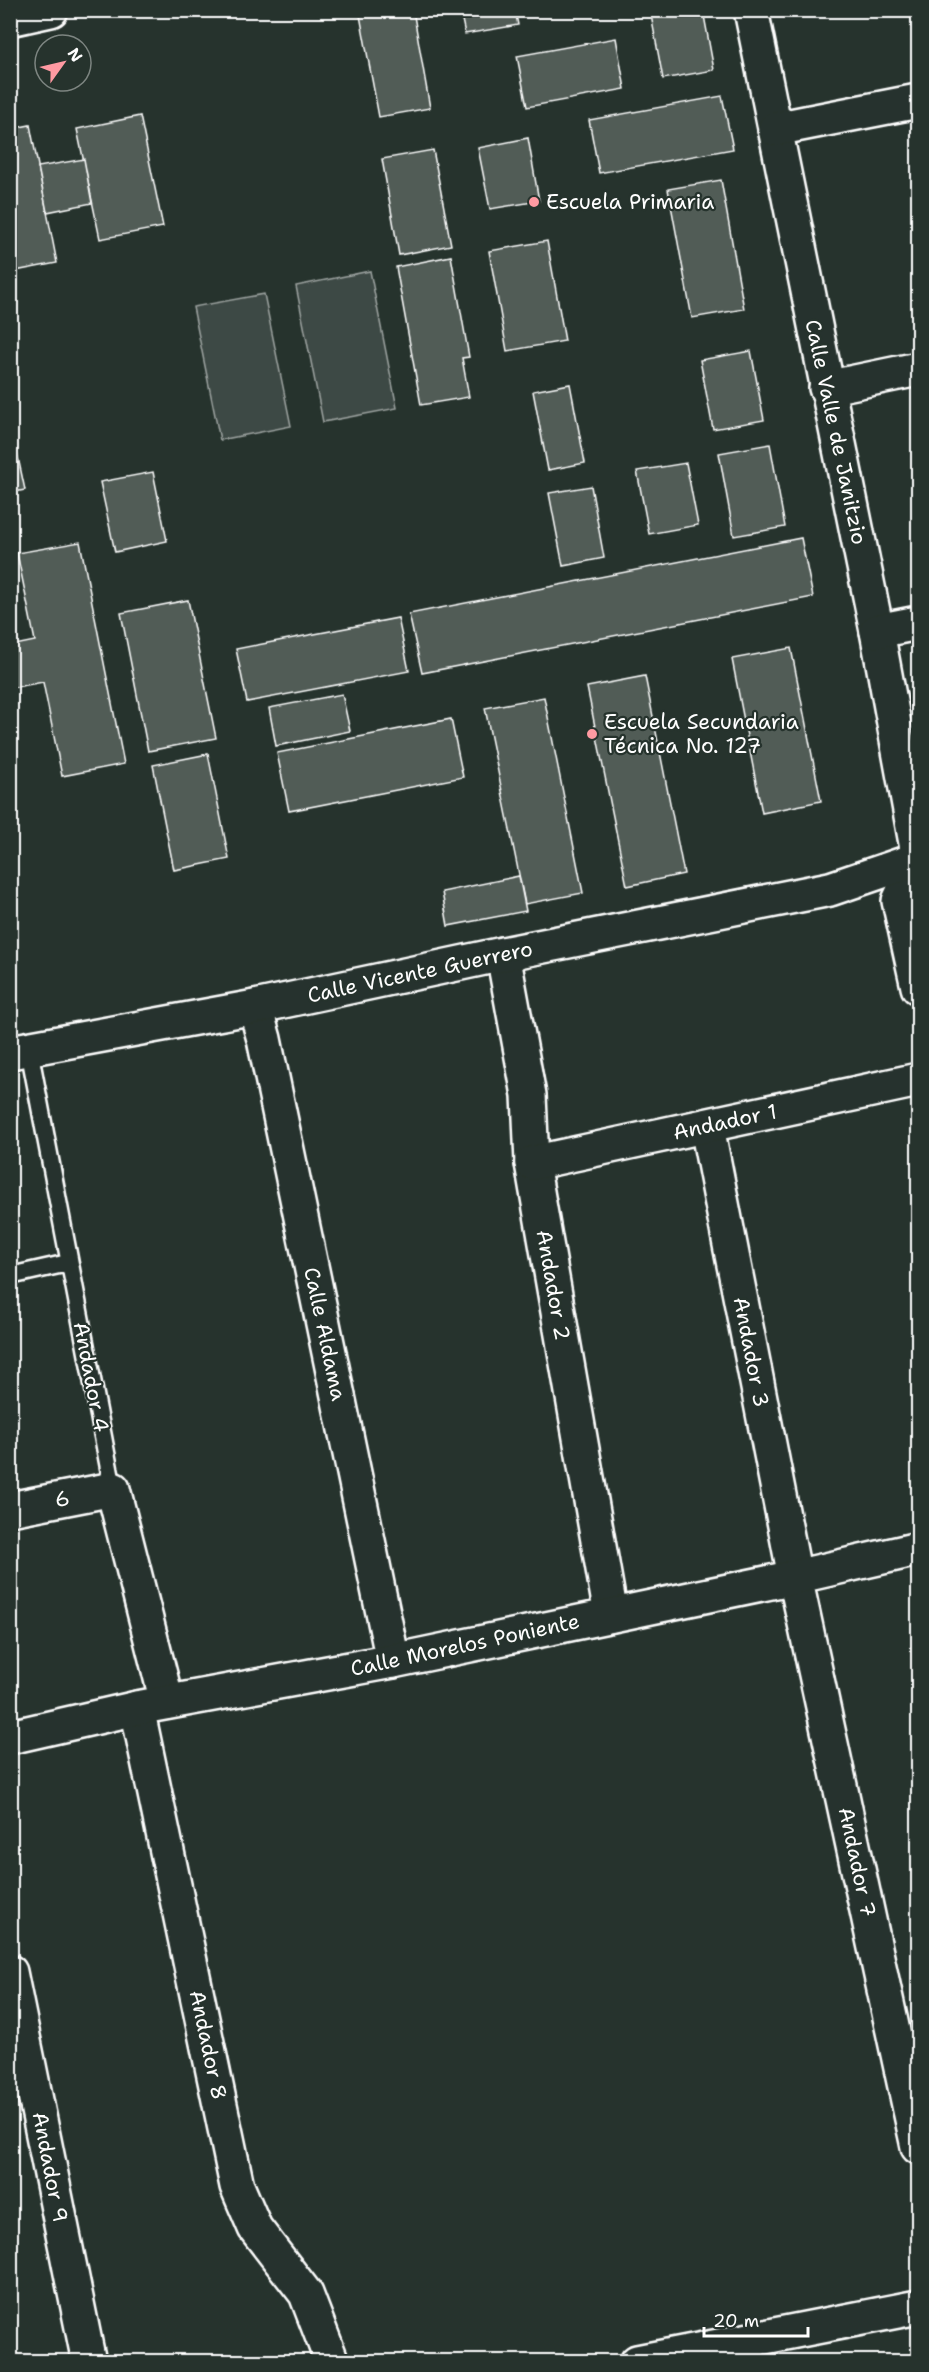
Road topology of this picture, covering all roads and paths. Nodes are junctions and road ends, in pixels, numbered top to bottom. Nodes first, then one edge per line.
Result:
1 (51, 10) edge
2 (751, 10) edge
3 (10, 19) edge
4 (918, 101) edge
5 (775, 129) junction
6 (918, 369) edge
7 (826, 388) junction
8 (918, 623) edge
9 (877, 631) junction
10 (918, 854) edge
11 (918, 860) edge
12 (830, 889) junction
13 (909, 899) edge
14 (503, 954) junction
15 (918, 987) edge
16 (255, 1007) junction
17 (20, 1051) edge
18 (918, 1080) edge
19 (707, 1126) junction
20 (532, 1163) junction
21 (68, 1263) junction
22 (10, 1276) edge
23 (112, 1489) junction
24 (10, 1509) edge
25 (918, 1549) edge
26 (795, 1577) junction
27 (611, 1615) junction
28 (393, 1661) junction
29 (152, 1705) junction
30 (10, 1737) edge
31 (10, 1972) edge
32 (918, 2147) edge
33 (918, 2307) edge
34 (755, 2350) edge
35 (89, 2361) edge
36 (332, 2361) edge
37 (637, 2361) edge

1 - 3 street
2 - 5 street, Calle Valle de Janitzio
4 - 5 street
5 - 7 street, Calle Valle de Janitzio
6 - 7 street
7 - 9 street, Calle Valle de Janitzio
8 - 9 street
9 - 10 street, Calle Valle de Janitzio
11 - 12 street, Calle Vicente Guerrero
11 - 13 street
12 - 13 street, Calle Vicente Guerrero
12 - 14 street, Calle Vicente Guerrero
13 - 15 street
14 - 16 street, Calle Vicente Guerrero
14 - 20 street, Andador 2
16 - 17 street, Calle Vicente Guerrero
16 - 28 street, Calle Aldama
17 - 21 lane, Andador 4
18 - 19 street, Andador 1
19 - 20 street, Andador 1
19 - 26 street, Andador 3
20 - 27 street, Andador 2
21 - 22 lane
21 - 23 lane, Andador 4
23 - 24 street, 6
23 - 29 street, Andador 4
25 - 26 street, Calle Morelos Poniente
26 - 27 street, Calle Morelos Poniente
26 - 32 street, Andador 7
27 - 28 street, Calle Morelos Poniente
28 - 29 street, Calle Morelos Poniente
29 - 30 street, Calle Morelos Poniente
29 - 36 street, Andador 8
31 - 35 street, Andador 9
33 - 34 street
34 - 37 street

